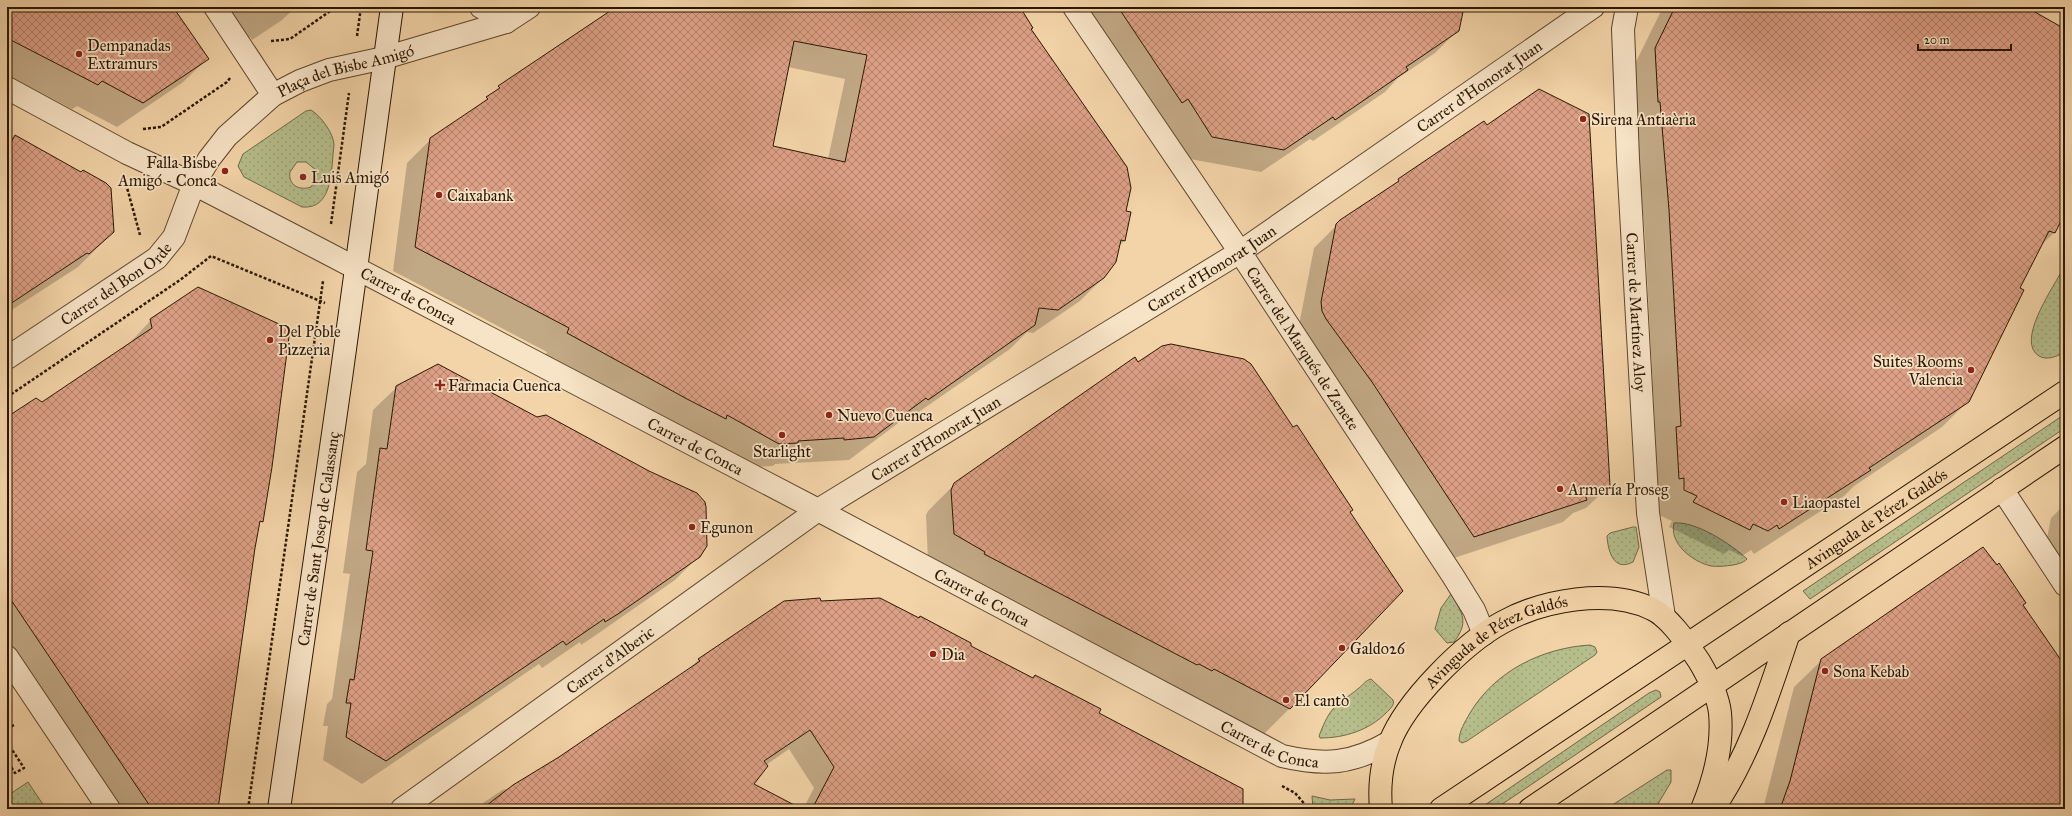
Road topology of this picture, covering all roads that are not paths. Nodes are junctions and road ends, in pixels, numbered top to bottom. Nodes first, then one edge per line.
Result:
1 (215, 7) edge
2 (392, 7) edge
3 (481, 7) edge
4 (529, 7) edge
5 (1074, 7) edge
6 (1593, 7) edge
7 (1627, 7) edge
8 (506, 22) junction
9 (384, 58) junction
10 (7, 88) edge
11 (273, 95) junction
12 (194, 184) junction
13 (1240, 252) junction
14 (356, 269) junction
15 (7, 358) edge
16 (2065, 392) edge
17 (2065, 447) edge
18 (2002, 490) junction
19 (818, 510) junction
20 (2065, 585) edge
21 (1664, 617) junction
22 (1788, 633) junction
23 (1484, 634) junction
24 (1687, 645) junction
25 (7, 657) edge
26 (1712, 687) junction
27 (1390, 742) junction
28 (108, 809) edge
29 (279, 809) edge
30 (402, 809) edge
31 (1381, 809) edge
32 (1441, 809) edge
33 (1530, 809) edge
34 (1702, 809) edge
35 (1713, 809) edge

1 - 11 street
2 - 9 street, Carrer de Sant Josep de Calassanç
3 - 8 street
4 - 8 street, Plaça del Bisbe Amigó
5 - 13 street, Carrer del Marqués de Zenete
6 - 13 street, Carrer d'Honorat Juan
7 - 21 street, Carrer de Martínez Aloy
8 - 9 street, Plaça del Bisbe Amigó
9 - 11 street, Plaça del Bisbe Amigó
9 - 14 street, Carrer de Sant Josep de Calassanç
10 - 12 street, Carrer de Conca
11 - 12 street, Plaça del Bisbe Amigó
12 - 14 street, Carrer de Conca
12 - 15 street, Carrer del Bon Orde
13 - 19 street, Carrer d'Honorat Juan
13 - 23 street, Carrer del Marqués de Zenete
14 - 19 street, Carrer de Conca
14 - 29 street, Carrer de Sant Josep de Calassanç
16 - 24 main road, Avinguda de Pérez Galdós
17 - 18 main road
18 - 20 street
18 - 22 main road
19 - 27 street, Carrer de Conca
19 - 30 street, Carrer d'Alberic
21 - 23 main road, Avinguda de Pérez Galdós
21 - 24 main road, Avinguda de Pérez Galdós
22 - 26 main road
22 - 35 main road
23 - 27 main road, Avinguda de Pérez Galdós
24 - 26 main road, Avinguda de Pérez Galdós
24 - 32 main road, Avinguda de Pérez Galdós
25 - 28 street
26 - 33 main road
26 - 34 main road, Avinguda de Pérez Galdós
27 - 31 main road, Avinguda de Pérez Galdós

